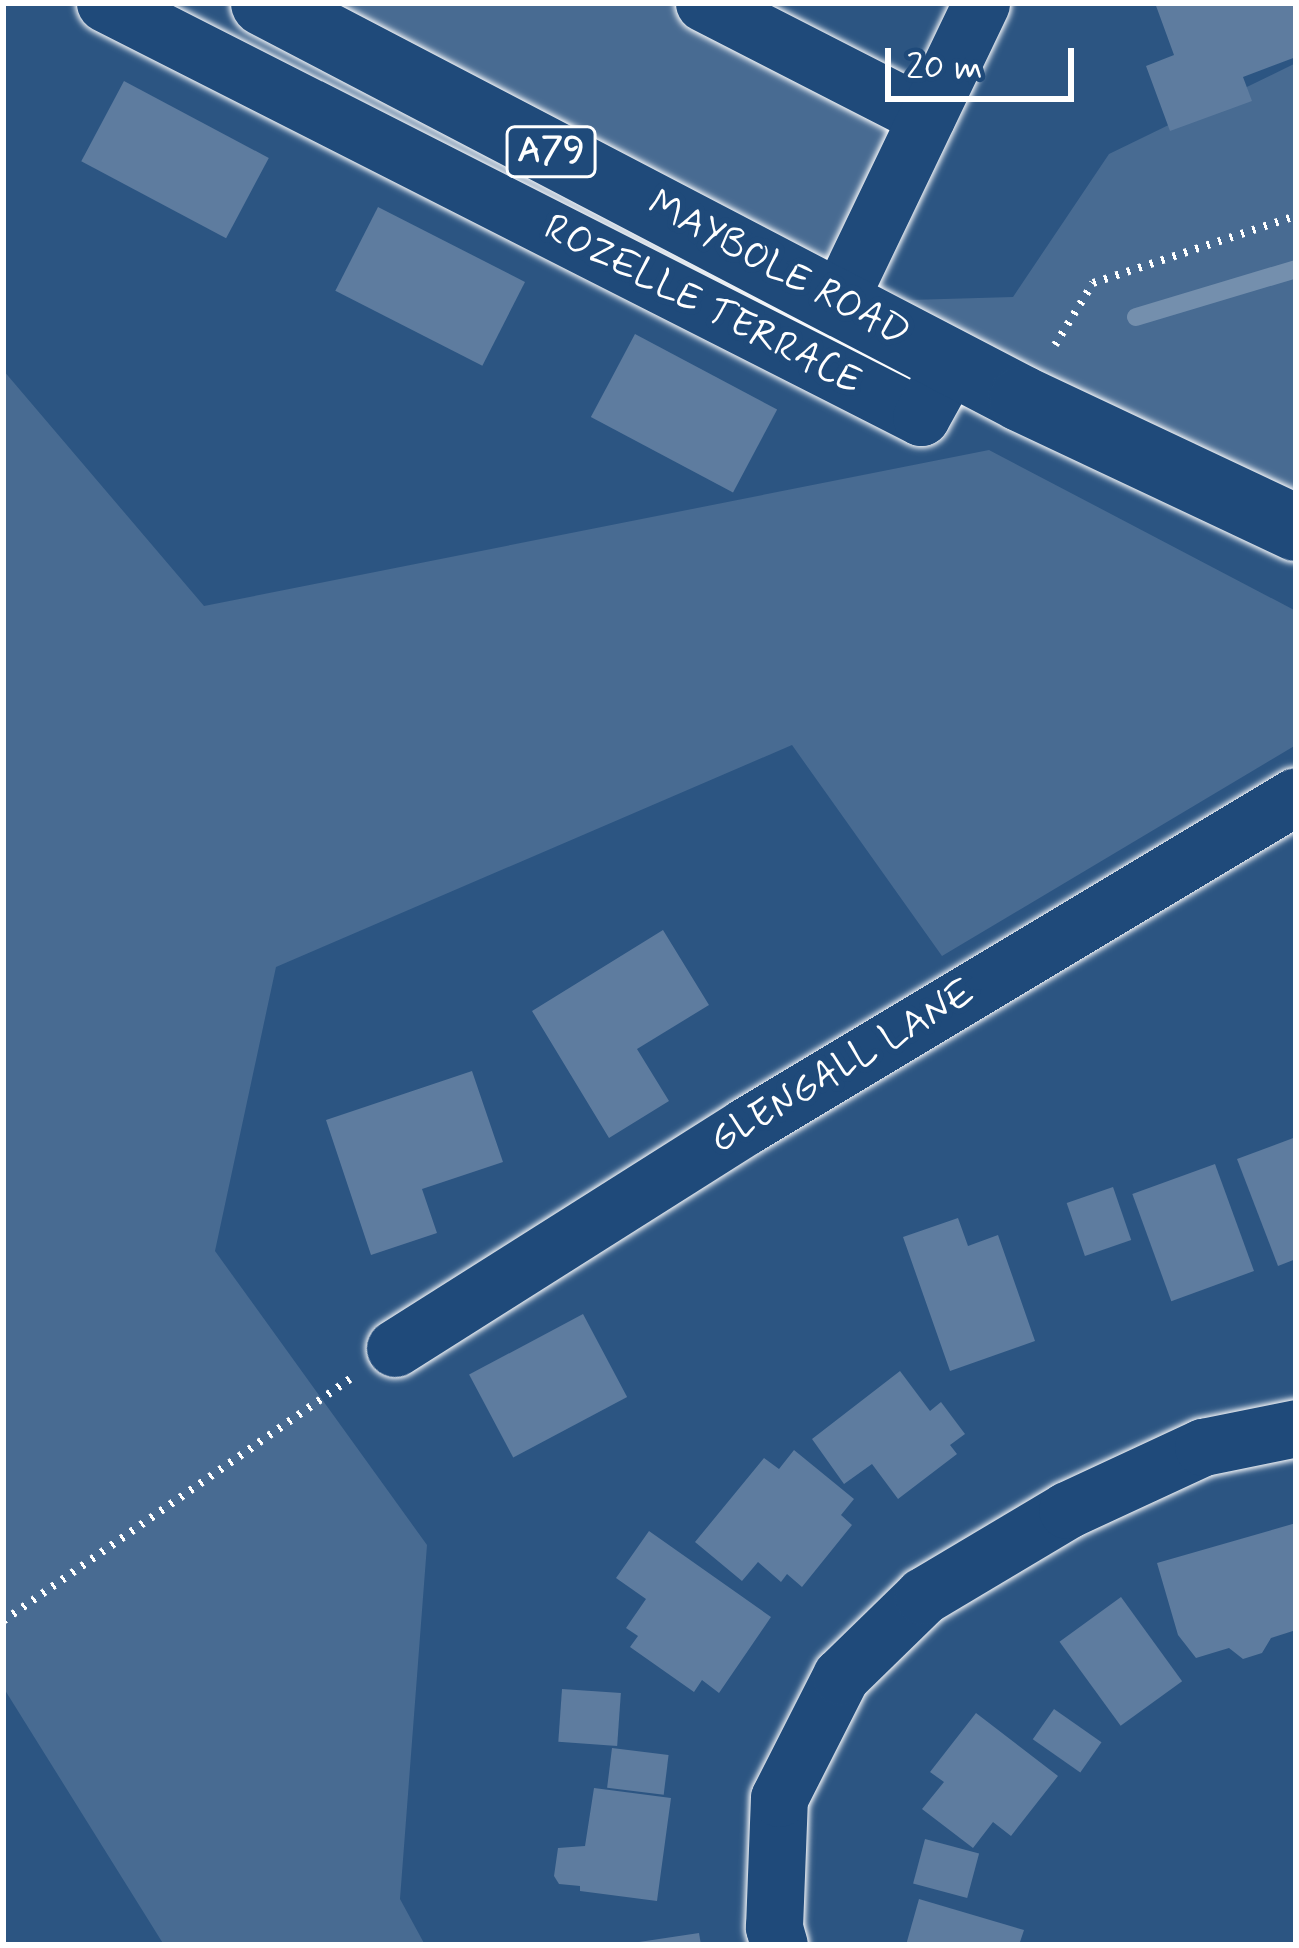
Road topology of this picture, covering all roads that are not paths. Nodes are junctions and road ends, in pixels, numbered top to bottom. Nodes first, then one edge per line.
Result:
1 (105, 3) edge
2 (264, 3) edge
3 (704, 3) edge
4 (981, 3) edge
5 (927, 117) junction
6 (838, 302) junction
7 (952, 361) junction
8 (1296, 528) edge
9 (1296, 796) edge
10 (395, 1348) road end
11 (1296, 1428) edge
12 (779, 1945) edge

1 - 7 street, ROZELLE TERRACE
2 - 6 main road, MAYBOLE ROAD / A79
3 - 5 street
4 - 5 street
5 - 6 street
6 - 7 main road, MAYBOLE ROAD / A79
7 - 8 main road, MAYBOLE ROAD / A79
9 - 10 street, GLENGALL LANE
11 - 12 street

